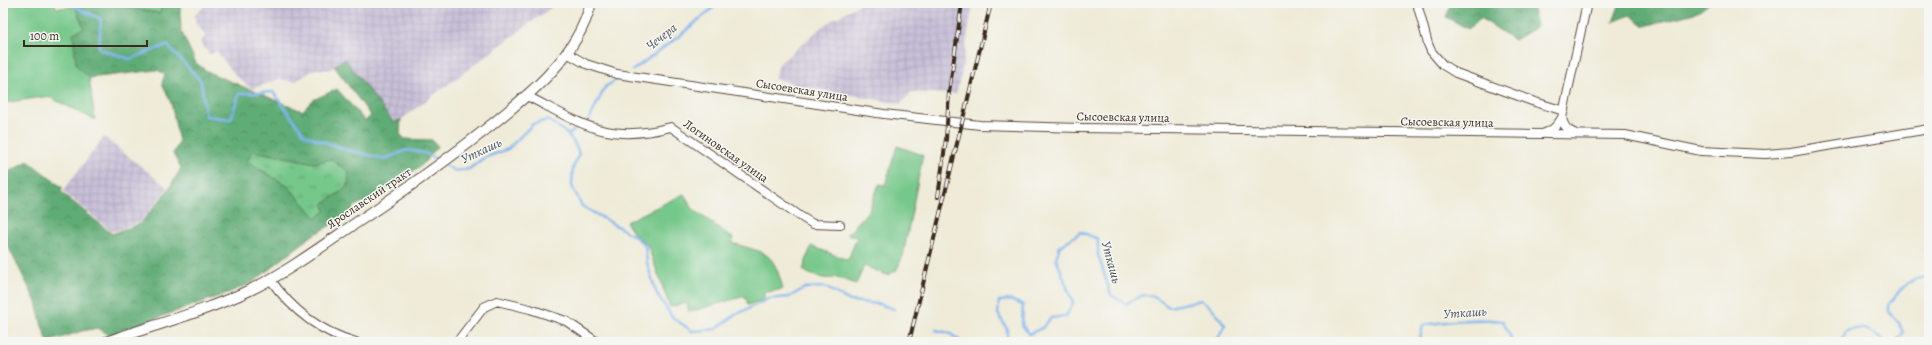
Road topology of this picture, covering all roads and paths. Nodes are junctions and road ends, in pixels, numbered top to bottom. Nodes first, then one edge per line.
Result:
1 (591, 3) edge
2 (1417, 3) edge
3 (1586, 3) edge
4 (567, 52) junction
5 (527, 96) junction
6 (1563, 114) junction
7 (1929, 129) edge
8 (1542, 134) junction
9 (1579, 135) junction
10 (840, 225) dead end
11 (270, 279) junction
12 (106, 342) edge
13 (356, 342) edge
14 (457, 342) edge
15 (597, 342) edge

1 - 4 street, Ярославский тракт
2 - 6 street
3 - 6 street
4 - 5 street, Ярославский тракт
4 - 8 street, Сысоевская улица
5 - 10 street, Логиновская улица
5 - 11 street, Ярославский тракт
6 - 8 street
6 - 9 street
7 - 9 street, Сысоевская улица
8 - 9 street, Сысоевская улица
11 - 12 street, Ярославский тракт
11 - 13 street
14 - 15 street

